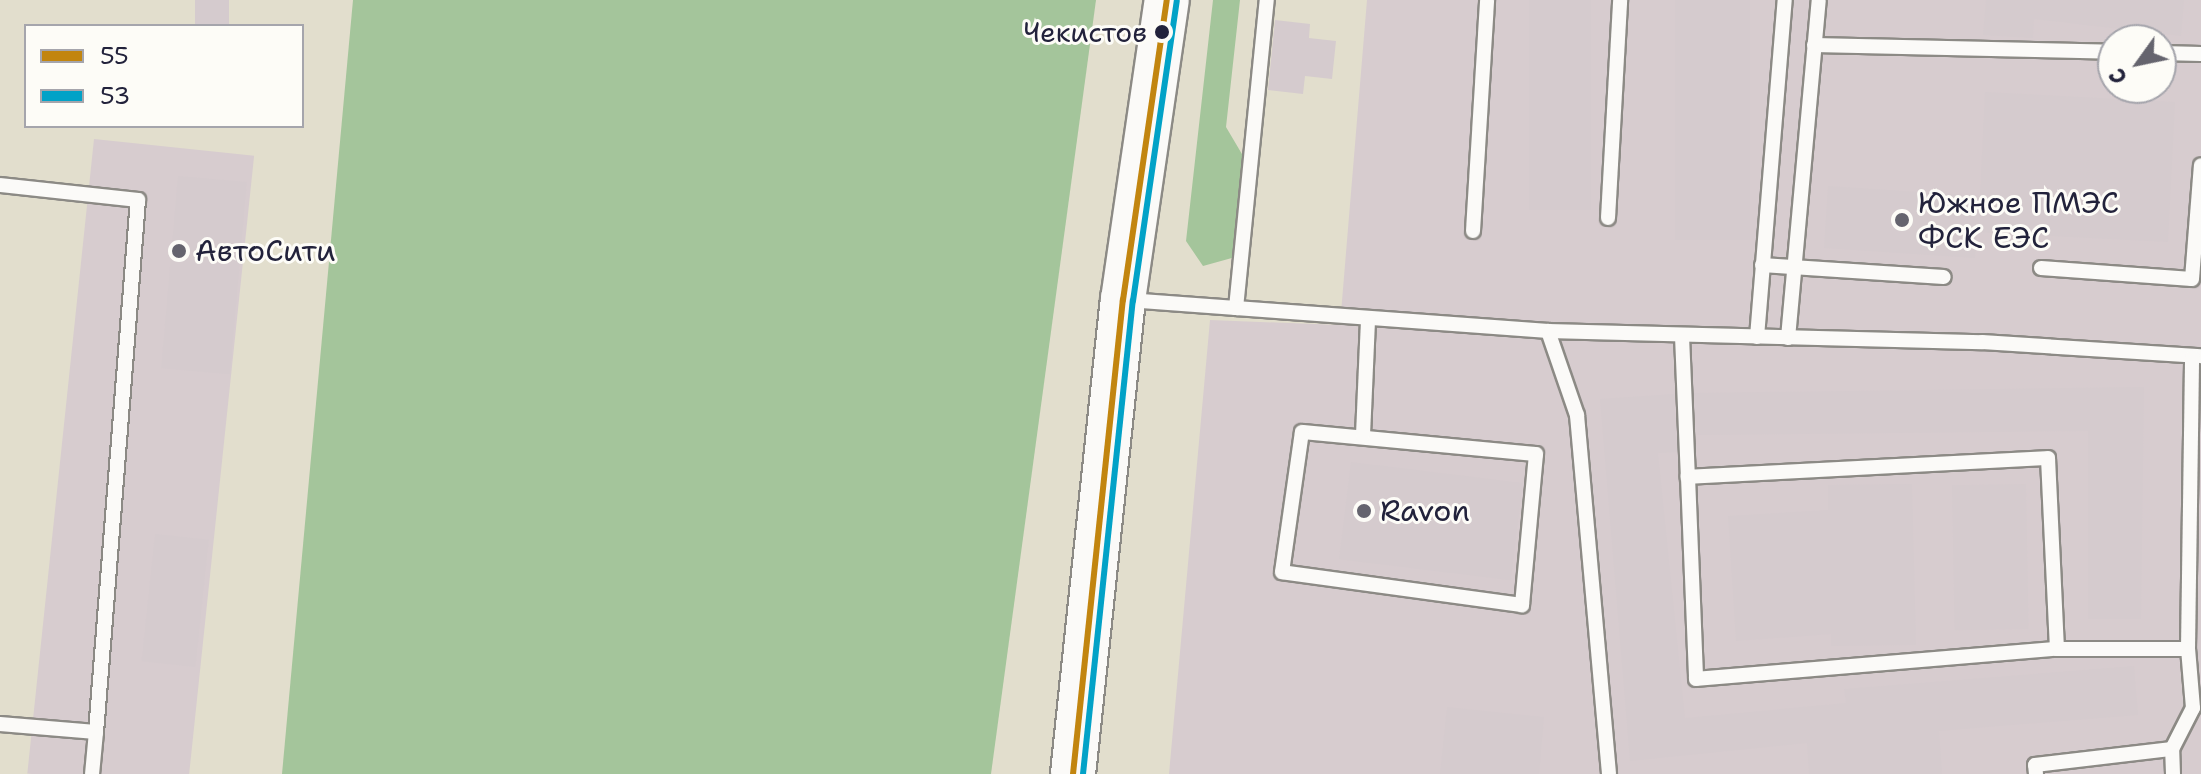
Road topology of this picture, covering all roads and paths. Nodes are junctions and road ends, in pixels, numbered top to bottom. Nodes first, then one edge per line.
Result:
1 (1167, 0) edge
2 (1267, 0) edge
3 (1487, 0) edge
4 (1620, 0) edge
5 (1785, 0) edge
6 (1819, 0) edge
7 (1814, 45) junction
8 (2097, 52) edge
9 (2177, 53) edge
10 (2201, 54) edge
11 (2201, 165) edge
12 (0, 185) edge
13 (1608, 218) dead end
14 (1473, 231) dead end
15 (1762, 265) junction
16 (1793, 267) junction
17 (2041, 268) dead end
18 (1944, 277) dead end
19 (1123, 300) junction
20 (1236, 308) junction
21 (1368, 321) junction
22 (1548, 331) junction
23 (1682, 336) junction
24 (1757, 337) junction
25 (1788, 338) junction
26 (2196, 357) edge
27 (1363, 435) junction
28 (2198, 456) edge
29 (1688, 477) junction
30 (2057, 649) junction
31 (2188, 649) junction
32 (0, 724) edge
33 (96, 732) junction
34 (2172, 749) junction
35 (92, 774) edge
36 (1073, 774) edge
37 (1609, 774) edge
38 (2036, 774) edge
39 (2173, 774) edge

1 - 19 main road
2 - 20 lane
3 - 14 lane
4 - 13 lane
5 - 15 lane
6 - 7 lane
7 - 8 lane
7 - 16 lane
9 - 10 lane
11 - 17 lane
12 - 33 lane
15 - 16 lane
15 - 24 lane
16 - 18 lane
16 - 25 lane
19 - 20 lane
19 - 36 main road
20 - 21 lane
21 - 22 lane
21 - 27 lane
22 - 23 lane
22 - 37 lane
23 - 24 lane
23 - 29 lane
24 - 25 lane
25 - 26 lane
26 - 28 lane
27 - 27 lane
28 - 31 lane
29 - 30 lane
29 - 30 lane
30 - 31 lane
31 - 34 lane
32 - 33 lane
33 - 35 lane
34 - 38 lane
34 - 39 lane

